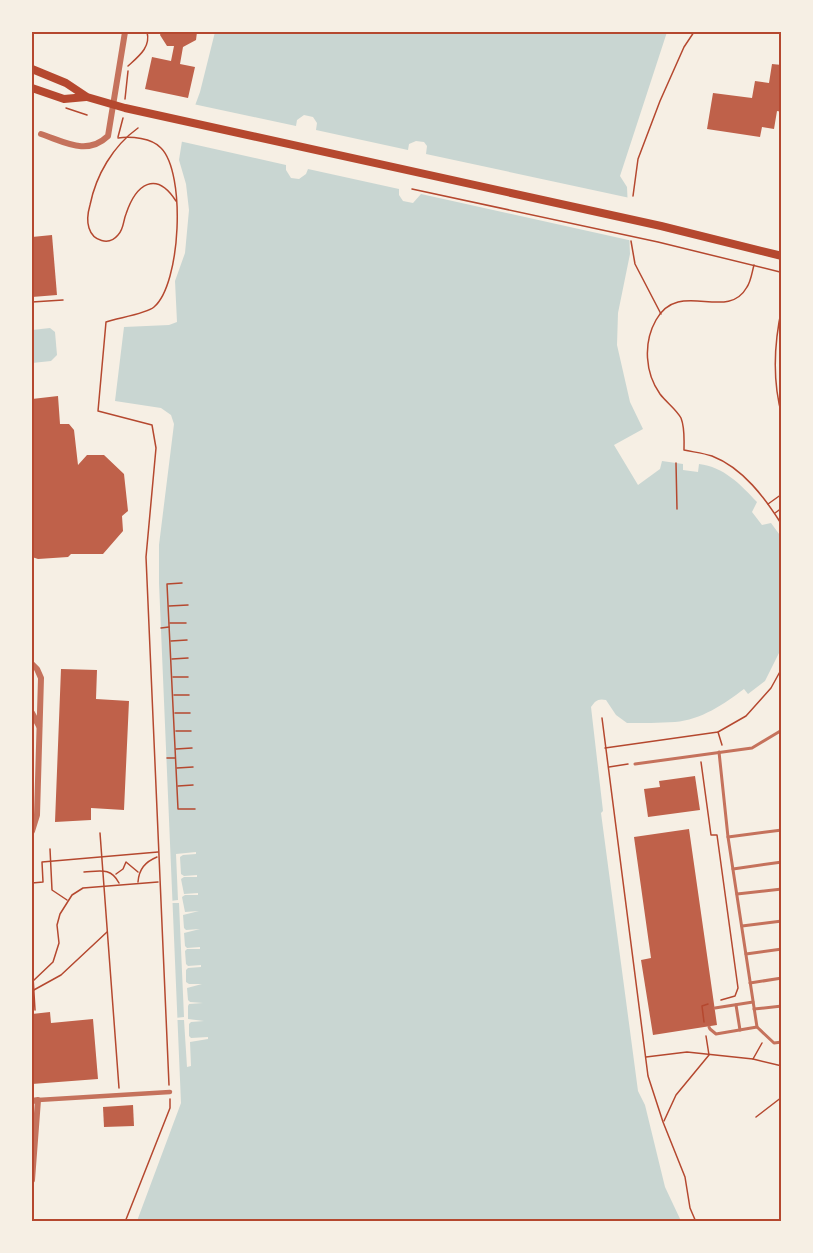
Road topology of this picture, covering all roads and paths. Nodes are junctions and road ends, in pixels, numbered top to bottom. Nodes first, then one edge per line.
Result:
1 (125, 32) edge
2 (147, 32) edge
3 (694, 32) edge
4 (32, 69) edge
5 (32, 88) edge
6 (87, 97) junction
7 (124, 108) dead end
8 (123, 118) dead end
9 (138, 128) dead end
10 (41, 134) dead end
11 (412, 189) dead end
12 (633, 196) dead end
13 (178, 204) junction
14 (631, 241) dead end
15 (782, 256) edge
16 (754, 266) junction
17 (782, 274) edge
18 (63, 300) dead end
19 (32, 302) edge
20 (782, 307) edge
21 (661, 314) junction
22 (782, 416) edge
23 (676, 463) dead end
24 (782, 494) edge
25 (768, 504) junction
26 (782, 508) edge
27 (678, 509) dead end
28 (774, 513) junction
29 (782, 525) edge
30 (182, 583) dead end
31 (188, 604) dead end
32 (168, 606) junction
33 (169, 623) junction
34 (186, 623) dead end
35 (170, 627) junction
36 (161, 628) dead end
37 (187, 640) dead end
38 (170, 641) junction
39 (188, 658) dead end
40 (171, 659) junction
41 (32, 664) edge
42 (782, 668) edge
43 (172, 677) junction
44 (188, 677) dead end
45 (173, 695) junction
46 (189, 695) dead end
47 (32, 713) edge
48 (174, 713) junction
49 (190, 713) dead end
50 (602, 718) dead end
51 (39, 726) junction
52 (782, 730) edge
53 (175, 731) junction
54 (191, 731) dead end
55 (718, 732) junction
56 (192, 748) dead end
57 (605, 748) junction
58 (176, 749) junction
59 (721, 752) junction
60 (700, 755) junction
61 (167, 758) dead end
62 (176, 758) junction
63 (635, 764) joint
64 (192, 767) dead end
65 (608, 767) junction
66 (176, 768) junction
67 (194, 785) dead end
68 (177, 786) junction
69 (195, 809) dead end
70 (782, 830) edge
71 (32, 831) edge
72 (100, 833) dead end
73 (728, 837) junction
74 (50, 849) dead end
75 (158, 852) junction
76 (102, 857) junction
77 (158, 857) junction
78 (50, 861) junction
79 (782, 862) edge
80 (733, 868) junction
81 (103, 871) junction
82 (84, 872) dead end
83 (139, 873) junction
84 (115, 875) junction
85 (160, 882) junction
86 (32, 883) edge
87 (138, 883) junction
88 (119, 884) junction
89 (104, 885) junction
90 (782, 890) edge
91 (737, 894) junction
92 (68, 901) junction
93 (782, 921) edge
94 (742, 926) junction
95 (107, 931) junction
96 (782, 949) edge
97 (746, 954) junction
98 (32, 960) edge
99 (782, 978) edge
100 (33, 981) junction
101 (750, 982) junction
102 (33, 990) edge
103 (753, 1002) junction
104 (736, 1005) junction
105 (782, 1006) edge
106 (715, 1008) dead end
107 (754, 1009) junction
108 (35, 1010) dead end
109 (707, 1027) joint
110 (757, 1027) junction
111 (740, 1030) junction
112 (706, 1036) dead end
113 (766, 1036) junction
114 (782, 1042) edge
115 (709, 1054) junction
116 (645, 1057) junction
117 (753, 1059) junction
118 (782, 1066) edge
119 (170, 1092) junction
120 (119, 1095) junction
121 (782, 1097) edge
122 (35, 1101) edge
123 (756, 1117) dead end
124 (663, 1122) junction
125 (32, 1180) edge
126 (125, 1221) edge
127 (696, 1221) edge

1 - 10 street
2 - 7 path
3 - 12 path
4 - 6 main road
5 - 6 main road
6 - 15 main road
8 - 13 path
9 - 13 path
11 - 16 path
13 - 75 path
14 - 21 path
16 - 17 path
16 - 21 path
18 - 19 path
20 - 22 path
21 - 25 path
23 - 27 path
24 - 25 path
25 - 28 path
26 - 28 path
28 - 29 path
30 - 32 path
31 - 32 path
32 - 33 path
33 - 34 path
33 - 35 path
35 - 36 path
35 - 38 path
37 - 38 path
38 - 40 path
39 - 40 path
40 - 43 path
41 - 51 street
42 - 55 path
43 - 44 path
43 - 45 path
45 - 46 path
45 - 48 path
47 - 51 street
48 - 49 path
48 - 53 path
50 - 57 path
51 - 71 street
52 - 59 lane
53 - 54 path
53 - 58 path
55 - 57 path
55 - 59 path
56 - 58 path
57 - 65 path
58 - 62 path
59 - 60 lane
59 - 73 lane
60 - 63 lane
60 - 109 path
61 - 62 path
62 - 66 path
63 - 65 path
64 - 66 path
65 - 116 path
66 - 68 path
67 - 68 path
68 - 69 path
70 - 73 lane
72 - 76 path
73 - 80 lane
74 - 78 path
75 - 76 path
75 - 77 path
76 - 78 path
76 - 81 path
77 - 83 path
77 - 85 path
78 - 86 path
78 - 92 path
79 - 80 lane
80 - 91 lane
81 - 82 path
81 - 84 path
81 - 89 path
83 - 84 path
83 - 87 path
84 - 88 path
85 - 87 path
85 - 119 path
87 - 88 path
88 - 89 path
89 - 92 path
89 - 95 path
90 - 91 lane
91 - 94 lane
92 - 100 path
93 - 94 lane
94 - 97 lane
95 - 102 path
95 - 120 path
96 - 97 lane
97 - 101 lane
98 - 100 path
99 - 101 lane
100 - 102 path
101 - 103 lane
102 - 108 path
103 - 104 lane
103 - 107 lane
104 - 106 lane
104 - 111 lane
105 - 107 lane
107 - 110 lane
109 - 111 lane
110 - 111 lane
110 - 113 lane
112 - 115 path
113 - 114 lane
113 - 117 path
115 - 116 path
115 - 117 path
115 - 124 path
116 - 124 path
117 - 118 path
119 - 120 street
119 - 126 path
120 - 122 street
121 - 123 path
122 - 125 street
124 - 127 path

